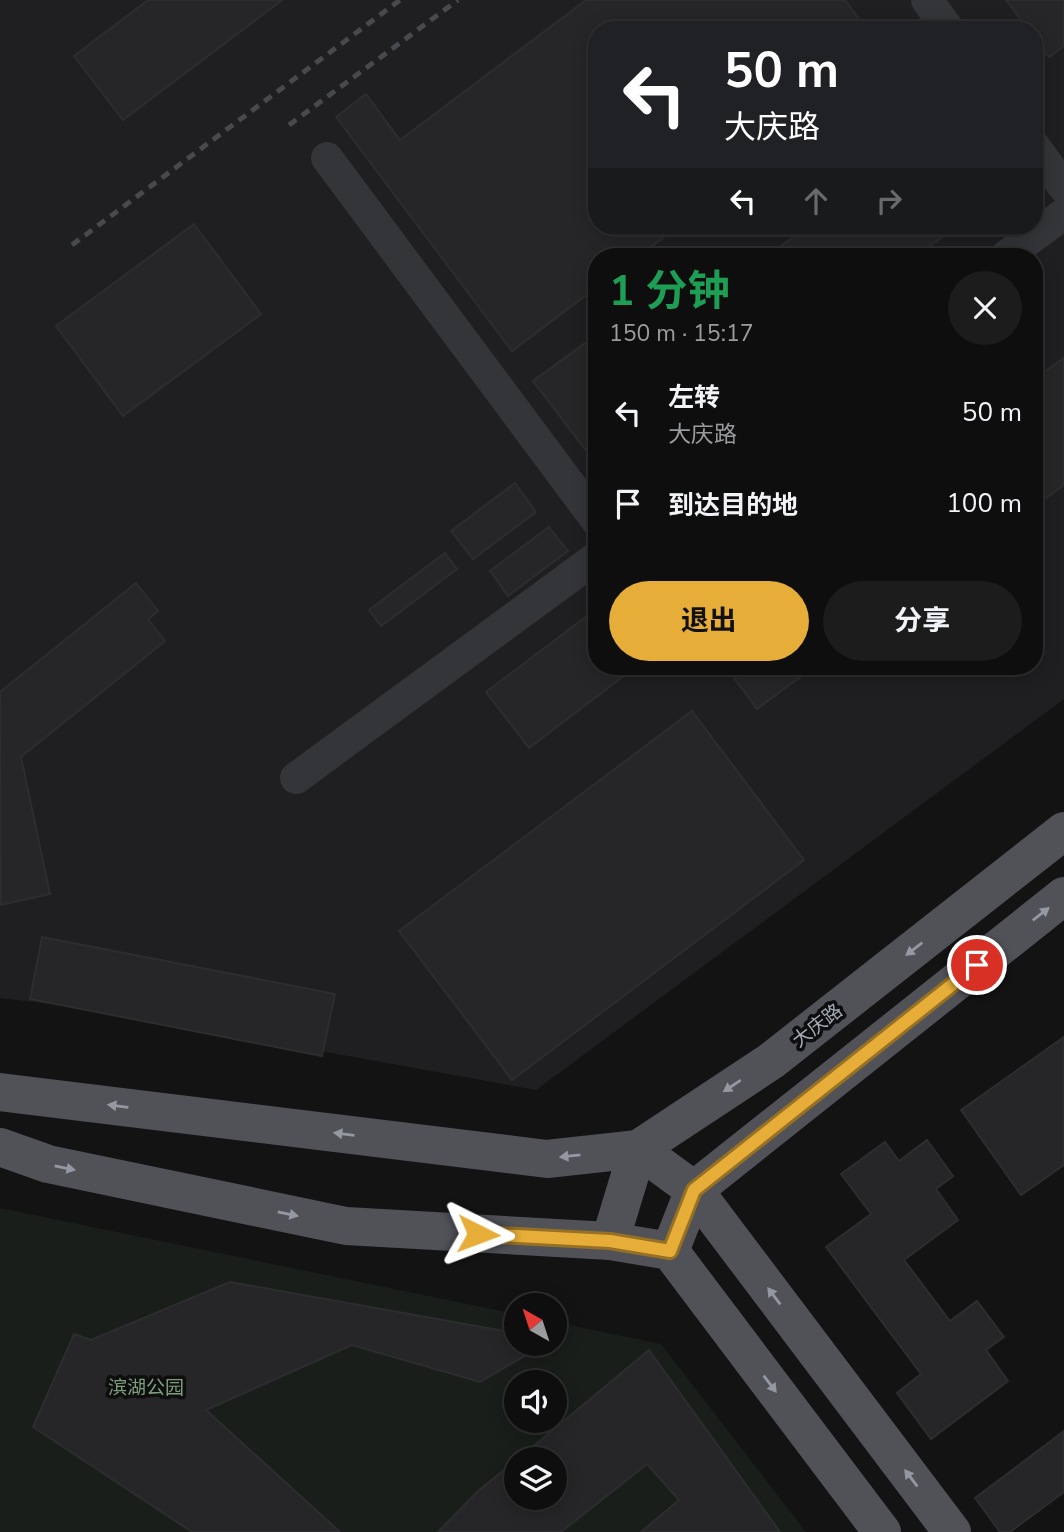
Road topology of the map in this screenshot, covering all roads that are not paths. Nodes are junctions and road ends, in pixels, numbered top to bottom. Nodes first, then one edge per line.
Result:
1 (927, 0) edge
2 (942, 21) edge
3 (327, 158) dead end
4 (1043, 158) edge
5 (1064, 187) edge
6 (1064, 214) edge
7 (1043, 229) edge
8 (1035, 235) edge
9 (1017, 248) edge
10 (588, 509) edge
11 (588, 564) edge
12 (296, 778) dead end
13 (1064, 831) edge
14 (1064, 896) edge
15 (0, 1091) edge
16 (0, 1147) edge
17 (638, 1149) junction
18 (694, 1190) junction
19 (610, 1241) junction
20 (670, 1251) junction
21 (882, 1532) edge
22 (952, 1532) edge

1 - 2 lane
3 - 10 lane
4 - 5 lane
6 - 7 lane
8 - 9 lane
11 - 12 lane
13 -> 17 main road, 大庆路
18 -> 14 main road
17 -> 15 main road
16 -> 19 main road
17 - 18 main road
17 - 19 main road
18 - 20 main road
22 -> 18 main road
19 - 20 main road
20 -> 21 main road

